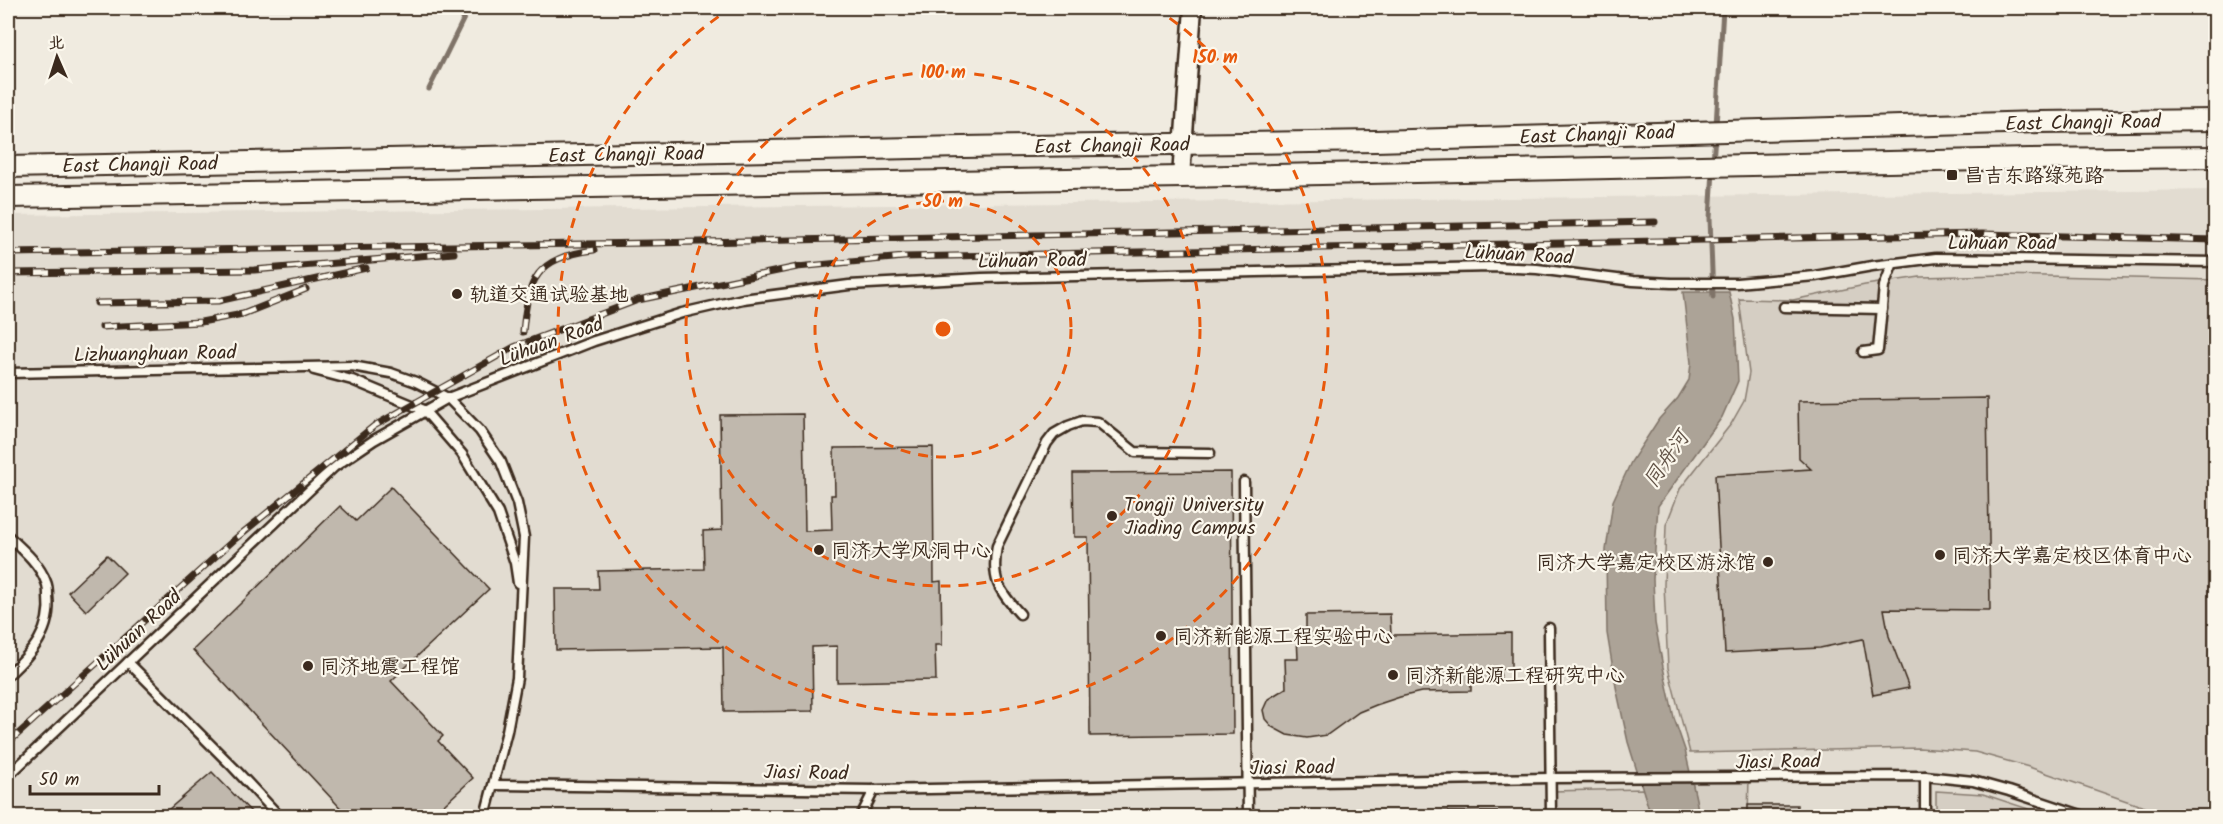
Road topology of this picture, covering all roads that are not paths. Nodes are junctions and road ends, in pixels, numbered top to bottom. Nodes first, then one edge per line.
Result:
1 (1193, 8) edge
2 (2216, 120) edge
3 (1183, 144) junction
4 (2216, 157) edge
5 (8, 167) edge
6 (1181, 177) junction
7 (8, 197) edge
8 (2216, 262) edge
9 (1893, 263) junction
10 (1784, 307) dead end
11 (1882, 309) junction
12 (1863, 352) dead end
13 (304, 367) junction
14 (8, 373) edge
15 (448, 398) junction
16 (424, 410) junction
17 (1210, 453) dead end
18 (1244, 482) dead end
19 (8, 536) edge
20 (521, 601) junction
21 (1020, 614) dead end
22 (1549, 628) dead end
23 (128, 662) junction
24 (8, 675) edge
25 (8, 776) edge
26 (1925, 776) junction
27 (1551, 778) junction
28 (1248, 784) junction
29 (494, 785) junction
30 (874, 790) junction
31 (279, 816) edge
32 (485, 816) edge
33 (861, 816) edge
34 (1248, 816) edge
35 (1551, 816) edge
36 (1925, 816) edge
37 (2084, 816) edge

1 - 3 street
2 - 3 street, East Changji Road
3 - 5 street, East Changji Road
3 - 6 street
4 - 6 street, East Changji Road
6 - 7 street, East Changji Road
8 - 9 lane, Lühuan Road
9 - 11 lane
9 - 15 lane, Lühuan Road
10 - 11 lane
11 - 12 lane
13 - 14 lane, Lizhuanghuan Road
13 - 15 lane, Lizhuanghuan Road
13 - 16 lane, Lizhuanghuan Road
15 - 16 lane, Lühuan Road
15 - 20 lane, Lizhuanghuan Road
16 - 20 lane, Lizhuanghuan Road
16 - 23 lane, Lühuan Road
17 - 21 lane
18 - 28 lane
19 - 24 lane
20 - 29 lane, Lizhuanghuan Road
22 - 27 lane
23 - 25 lane, Lühuan Road
23 - 31 lane
26 - 27 lane, Jiasi Road
26 - 36 lane
26 - 37 lane, Jiasi Road
27 - 28 lane, Jiasi Road
27 - 35 lane
28 - 30 lane, Jiasi Road
28 - 34 lane
29 - 30 lane, Jiasi Road
29 - 32 lane, Lizhuanghuan Road
30 - 33 lane

